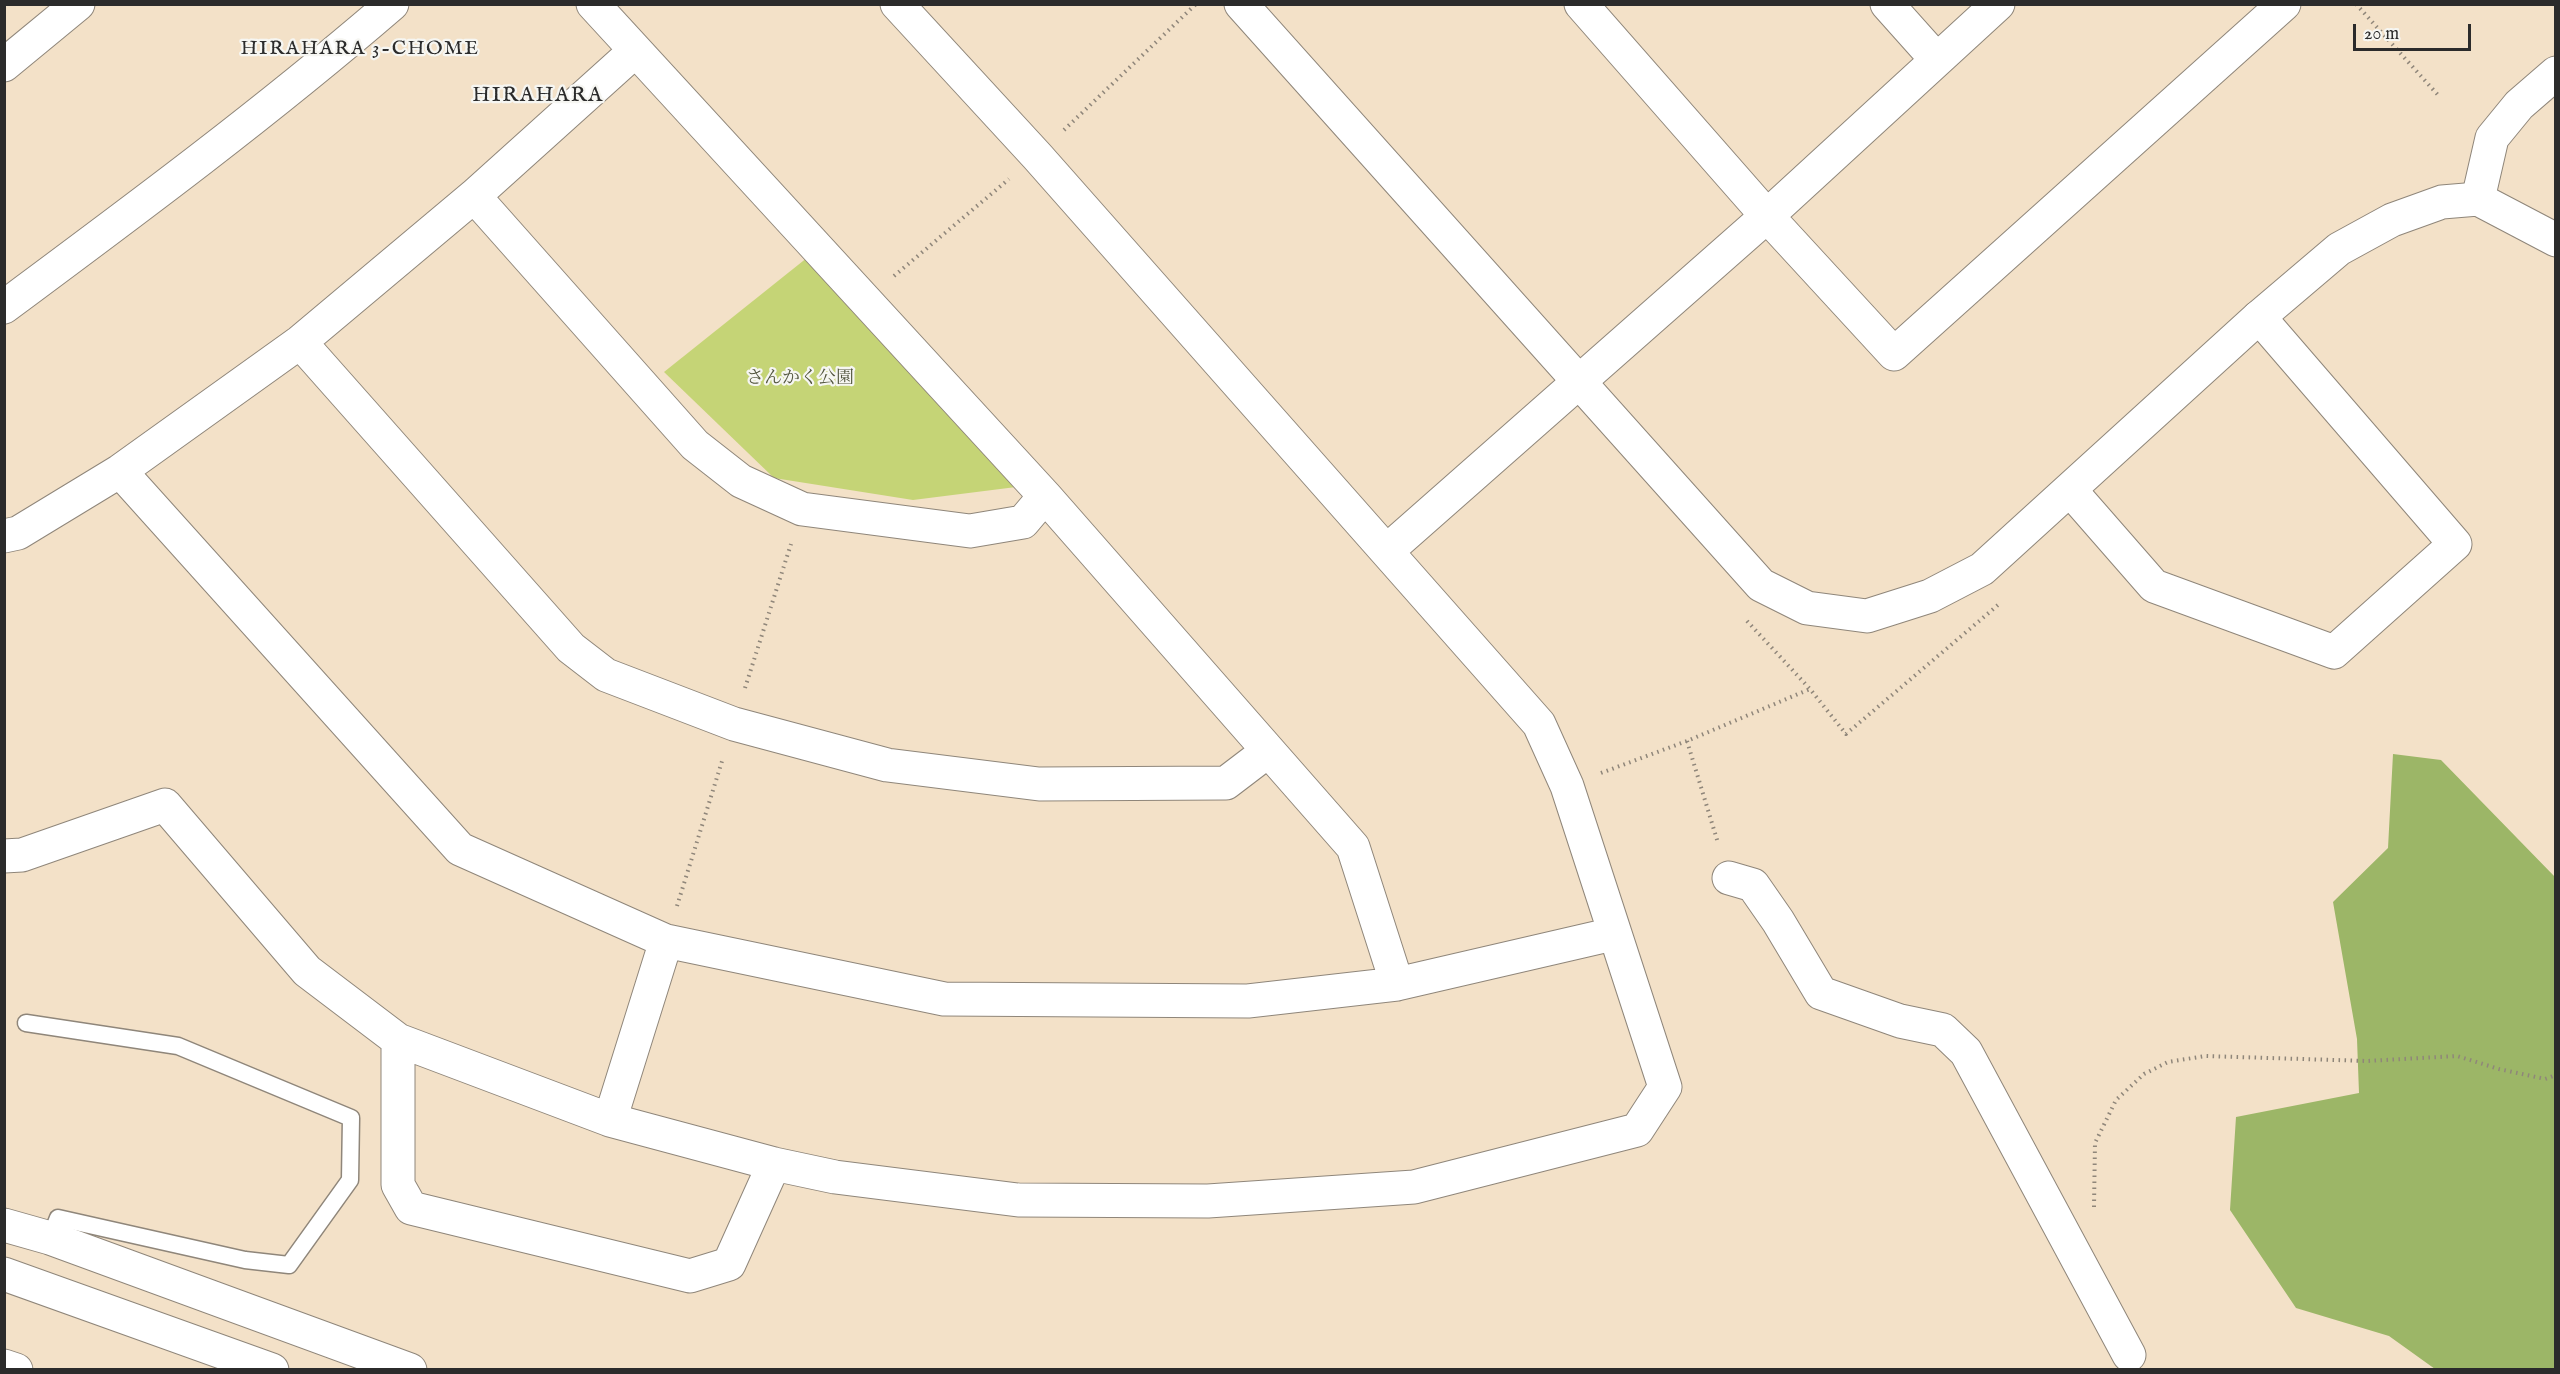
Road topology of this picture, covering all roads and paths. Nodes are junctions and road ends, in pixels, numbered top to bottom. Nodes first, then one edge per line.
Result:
1 (78, 4) edge
2 (392, 4) edge
3 (593, 4) edge
4 (897, 4) edge
5 (1241, 4) edge
6 (1581, 4) edge
7 (1887, 4) edge
8 (1998, 4) edge
9 (2284, 4) edge
10 (2356, 4) edge
11 (635, 51) junction
12 (1937, 60) junction
13 (4, 65) edge
14 (2556, 73) edge
15 (2438, 95) dead end
16 (474, 196) junction
17 (2478, 199) junction
18 (1767, 216) junction
19 (2556, 240) edge
20 (4, 307) edge
21 (2259, 317) junction
22 (300, 342) junction
23 (1578, 381) junction
24 (120, 471) junction
25 (2071, 490) junction
26 (1045, 495) junction
27 (4, 536) edge
28 (1388, 550) junction
29 (1809, 689) dead end
30 (1687, 741) junction
31 (1268, 751) junction
32 (1567, 786) junction
33 (4, 856) edge
34 (1724, 863) joint
35 (1613, 934) junction
36 (666, 941) junction
37 (1397, 984) junction
38 (26, 1023) dead end
39 (398, 1040) junction
40 (2556, 1076) edge
41 (610, 1120) junction
42 (774, 1164) junction
43 (2094, 1210) dead end
44 (4, 1225) edge
45 (50, 1238) junction
46 (4, 1274) edge
47 (2129, 1305) dead end
48 (2127, 1362) edge
49 (4, 1366) edge
50 (16, 1370) edge
51 (272, 1370) edge
52 (411, 1370) edge

1 - 13 main road
2 - 20 main road
3 - 11 main road
4 - 28 main road
5 - 23 main road
6 - 18 main road
7 - 12 main road
8 - 12 main road
9 - 18 main road
10 - 15 path
11 - 16 main road
11 - 26 main road
12 - 18 main road
14 - 17 main road
16 - 22 main road
16 - 26 main road
17 - 19 main road
17 - 21 main road
18 - 23 main road
21 - 25 main road
21 - 25 main road
22 - 24 main road
22 - 31 main road
23 - 25 main road
23 - 28 main road
24 - 27 main road
24 - 36 main road
26 - 31 main road
28 - 32 main road
29 - 30 path
30 - 32 path
30 - 34 path
31 - 37 main road
32 - 35 main road
33 - 39 main road
34 - 48 main road
35 - 37 main road
35 - 42 main road
36 - 37 main road
36 - 41 main road
38 - 45 lane
39 - 41 main road
39 - 42 main road
40 - 43 path
41 - 42 main road
44 - 45 main road
45 - 52 main road
46 - 51 main road
47 - 48 main road
49 - 50 main road

